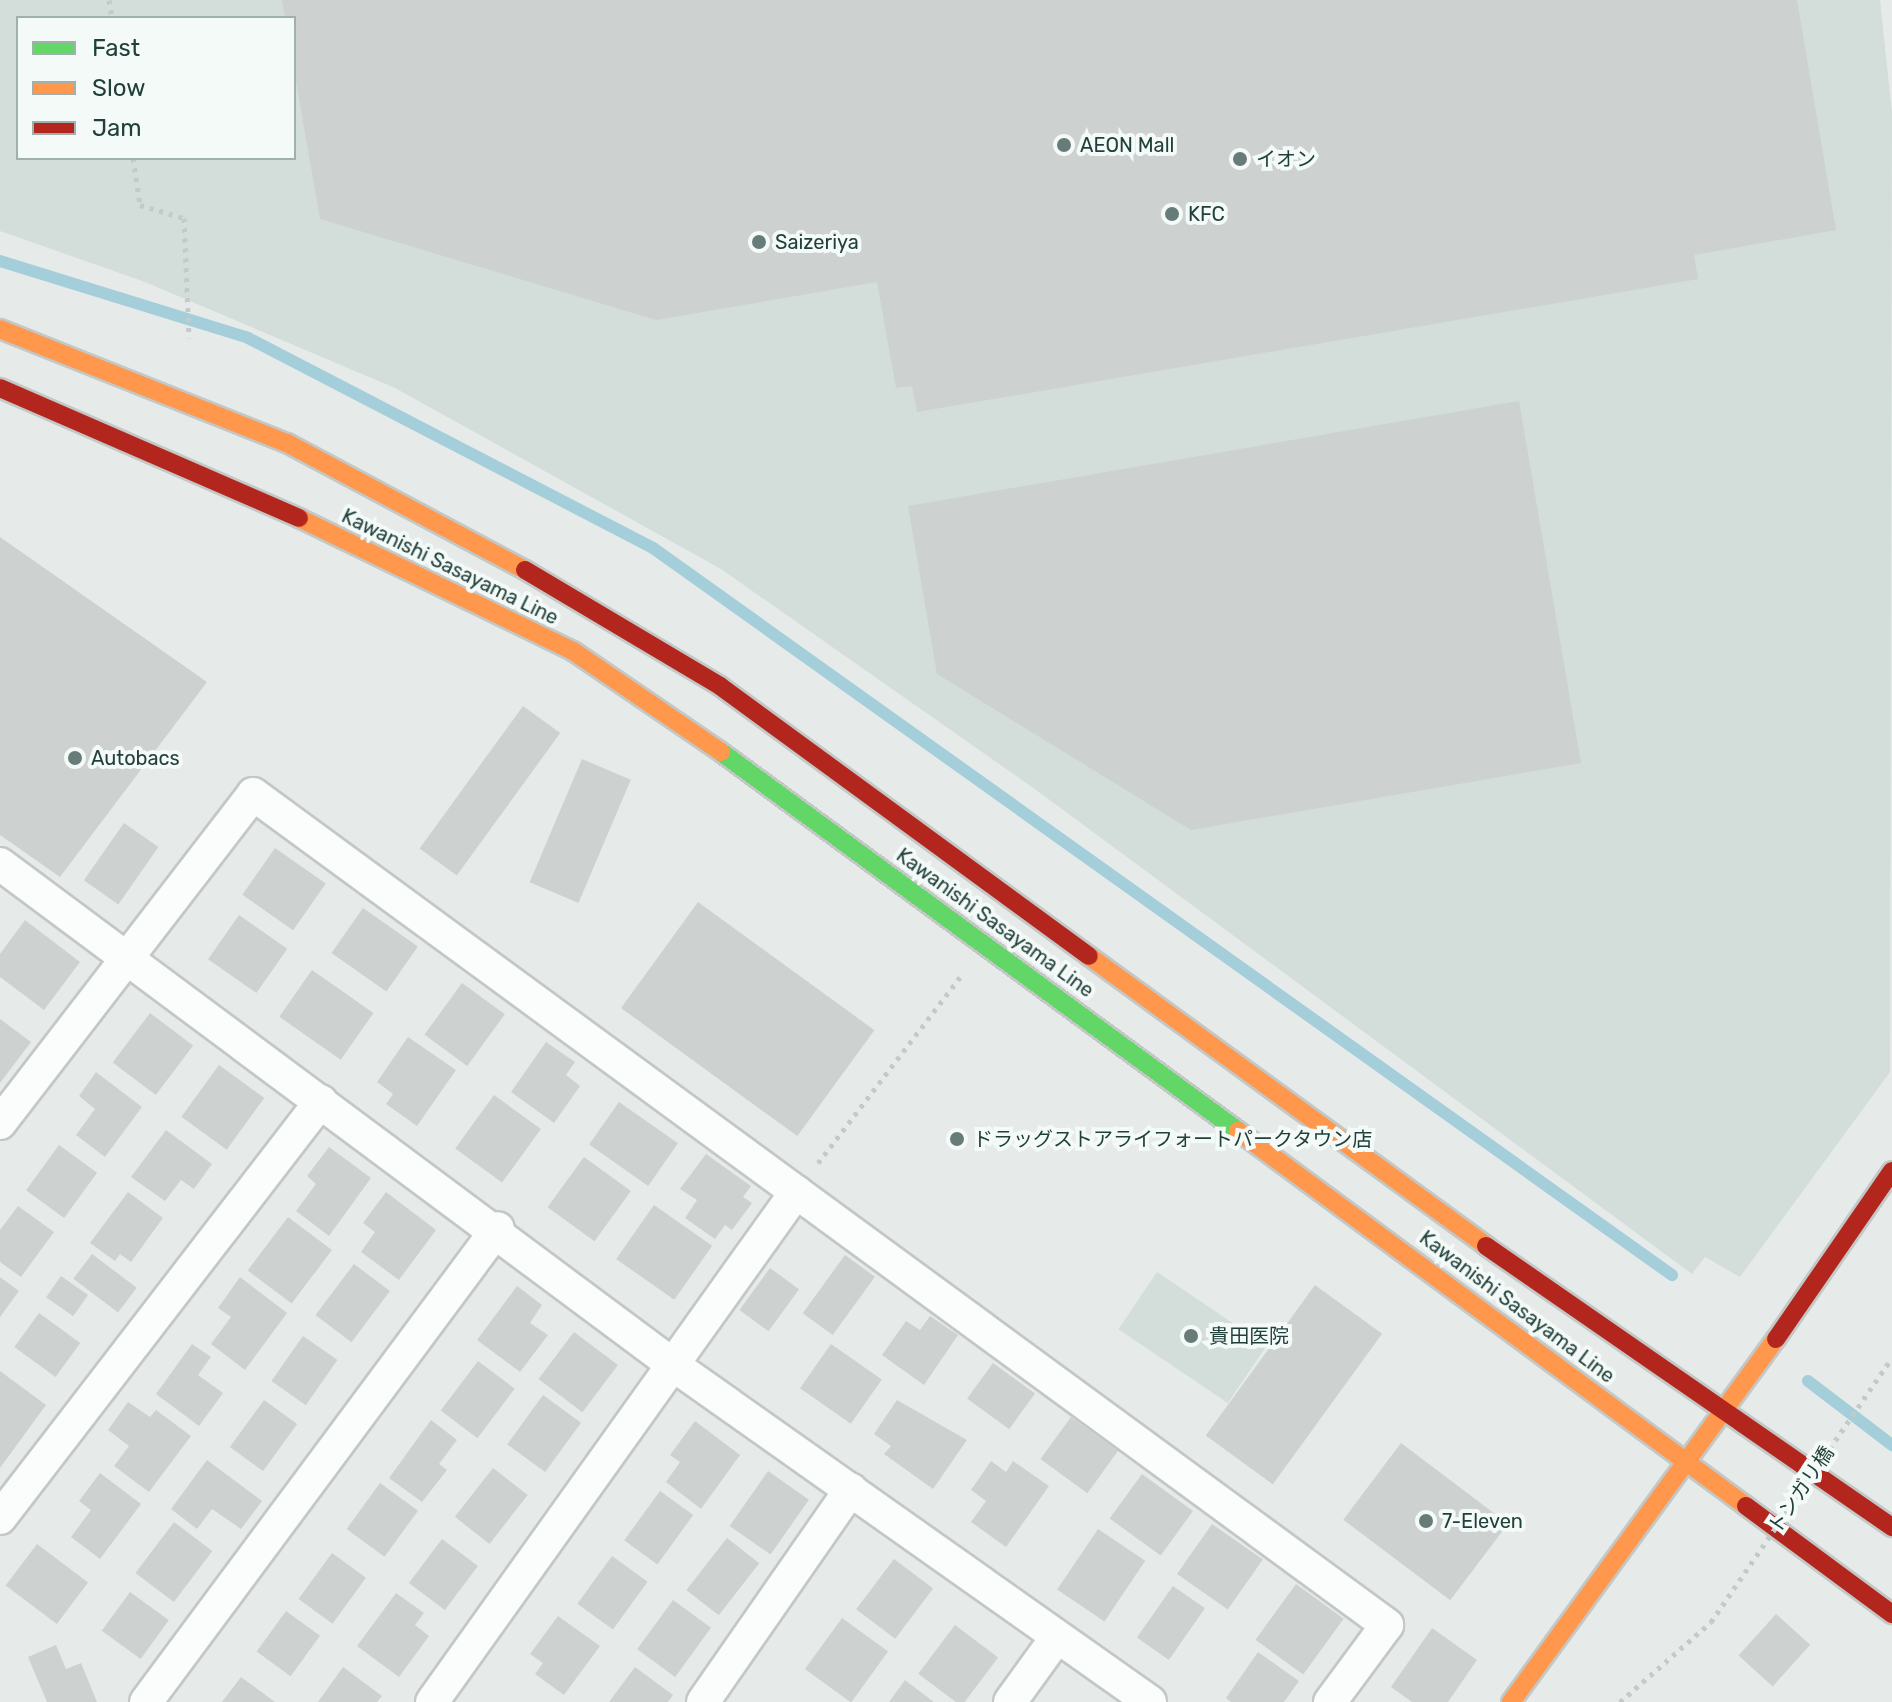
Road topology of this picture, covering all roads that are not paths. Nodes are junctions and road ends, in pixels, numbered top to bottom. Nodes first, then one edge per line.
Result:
1 (0, 329) edge
2 (0, 388) edge
3 (0, 864) edge
4 (129, 953) junction
5 (321, 1101) junction
6 (0, 1123) edge
7 (1892, 1171) edge
8 (796, 1192) junction
9 (498, 1228) junction
10 (669, 1362) junction
11 (1725, 1407) junction
12 (1691, 1464) junction
13 (851, 1489) junction
14 (0, 1518) edge
15 (1892, 1527) edge
16 (1892, 1614) edge
17 (1057, 1637) junction
18 (146, 1702) edge
19 (432, 1702) edge
20 (703, 1702) edge
21 (1010, 1702) edge
22 (1150, 1702) edge
23 (1330, 1702) edge
24 (1511, 1702) edge

1 - 11 main road, Kawanishi Sasayama Line
2 - 12 main road, Kawanishi Sasayama Line
3 - 4 street
4 - 5 street
4 - 6 street
4 - 8 street
5 - 9 street
5 - 14 street
7 - 11 main road
8 - 10 street
8 - 23 street
9 - 10 street
9 - 18 street
10 - 13 street
10 - 19 street
11 - 12 main road
11 - 15 main road, Kawanishi Sasayama Line
12 - 16 main road, Kawanishi Sasayama Line
12 - 24 main road
13 - 17 street
13 - 20 street
17 - 21 street
17 - 22 street

